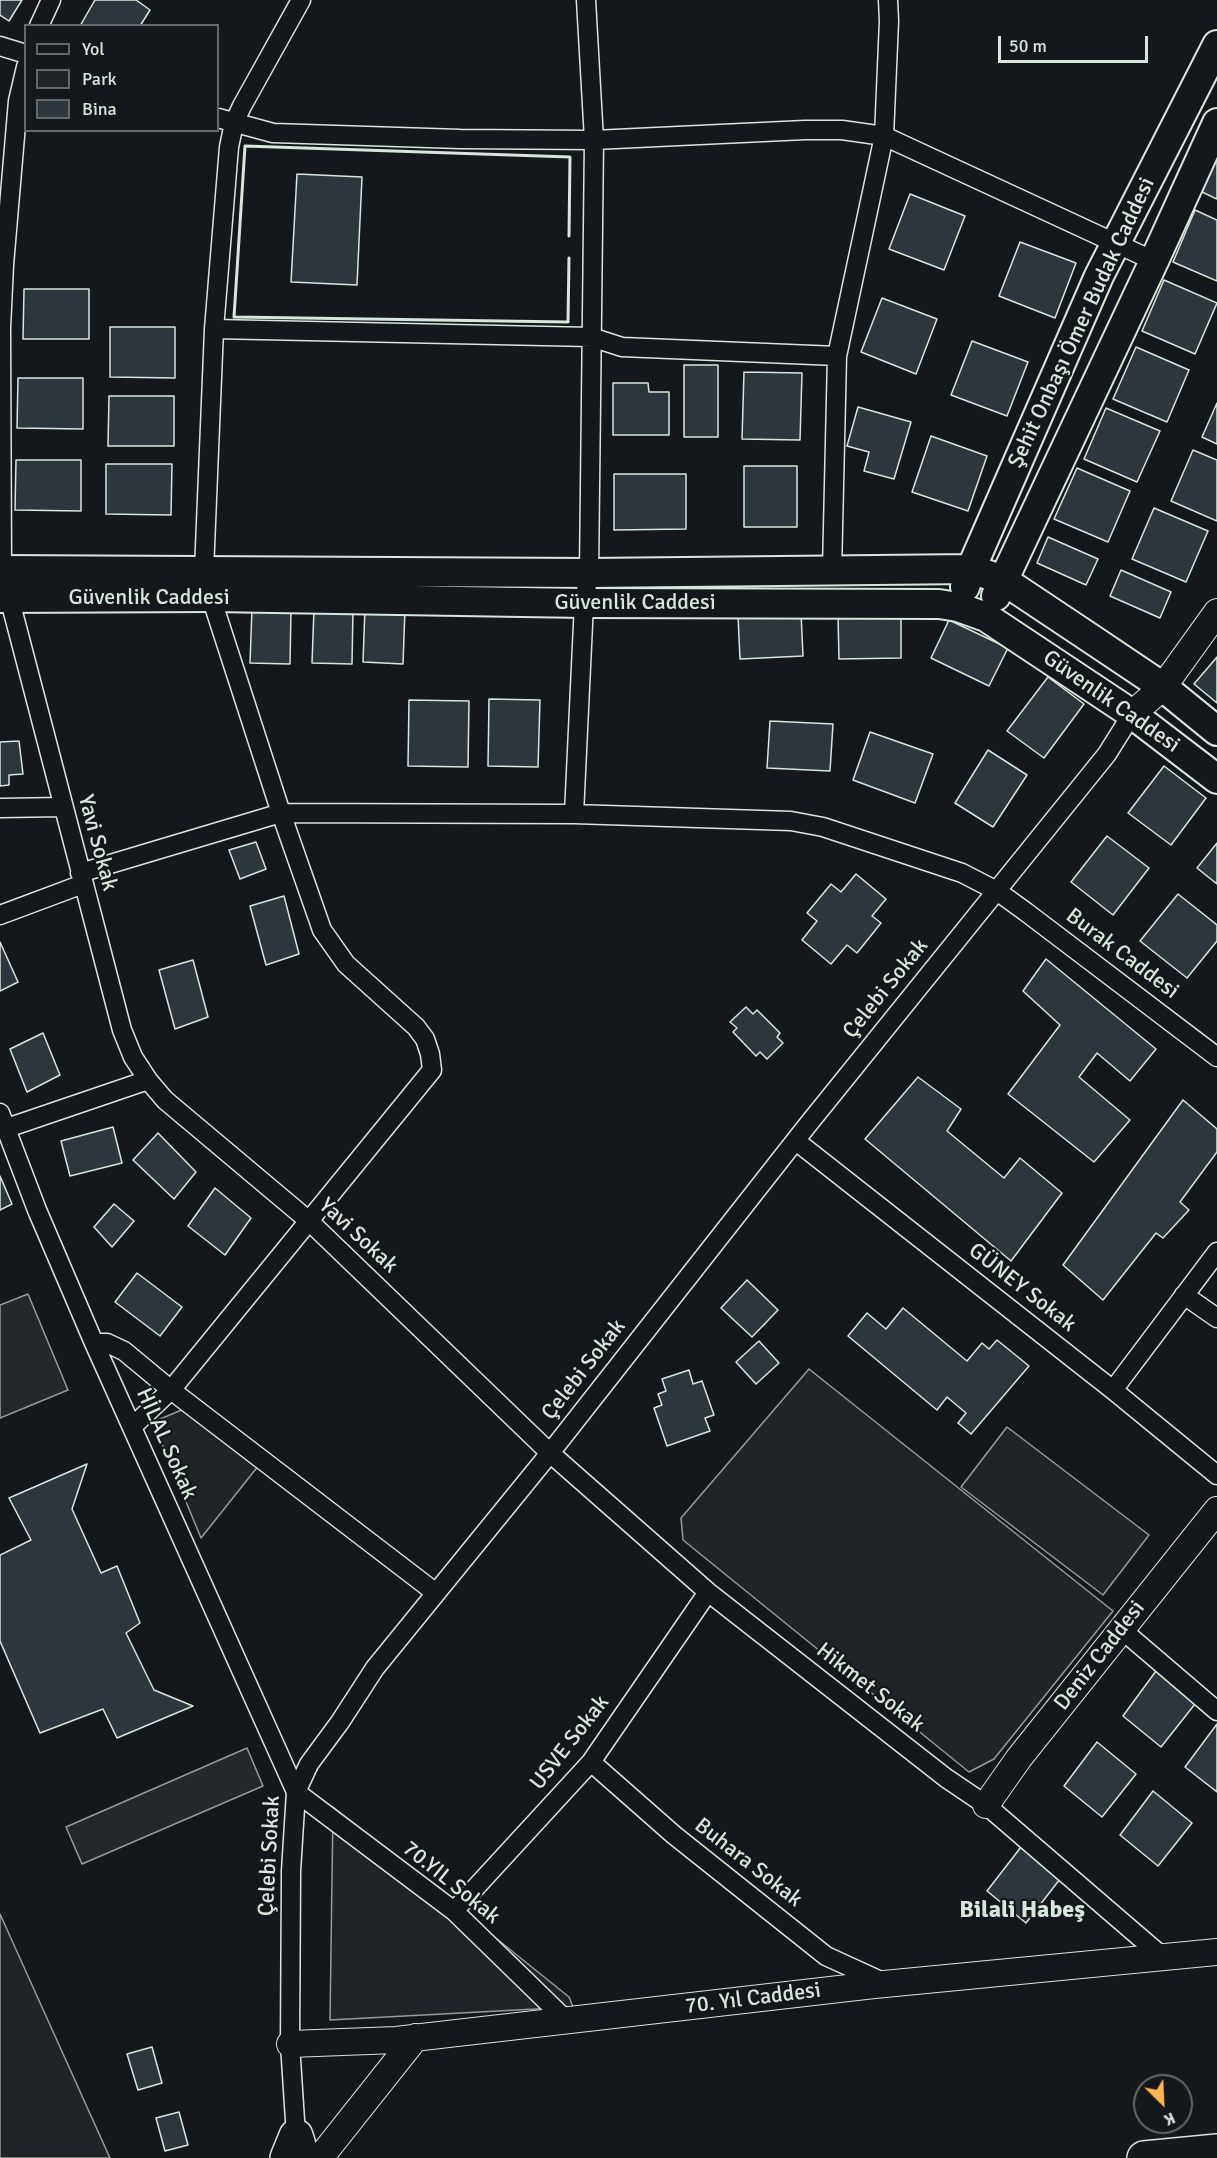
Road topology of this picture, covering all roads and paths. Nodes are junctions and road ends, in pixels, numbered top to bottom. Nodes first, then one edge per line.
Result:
1 (51, 0) edge
2 (301, 0) edge
3 (586, 0) edge
4 (888, 0) edge
5 (40, 24) edge
6 (1217, 45) edge
7 (0, 46) edge
8 (24, 53) edge
9 (24, 76) edge
10 (226, 121) edge
11 (1217, 123) edge
12 (884, 136) junction
13 (594, 140) junction
14 (1114, 244) junction
15 (1154, 261) junction
16 (2, 264) edge
17 (1, 328) edge
18 (214, 329) junction
19 (591, 337) junction
20 (837, 356) junction
21 (971, 569) junction
22 (1, 570) edge
23 (832, 571) junction
24 (589, 573) junction
25 (1003, 580) junction
26 (207, 584) junction
27 (5, 599) edge
28 (584, 603) junction
29 (958, 607) junction
30 (1217, 612) edge
31 (986, 617) junction
32 (1163, 687) junction
33 (1132, 714) junction
34 (1217, 731) edge
35 (1217, 779) edge
36 (63, 807) junction
37 (0, 808) edge
38 (281, 813) junction
39 (574, 814) junction
40 (82, 878) junction
41 (997, 891) junction
42 (0, 915) edge
43 (1217, 1057) edge
44 (148, 1080) junction
45 (3, 1121) edge
46 (796, 1141) junction
47 (309, 1221) junction
48 (1217, 1252) edge
49 (1185, 1295) junction
50 (1217, 1318) edge
51 (94, 1343) junction
52 (171, 1390) junction
53 (1113, 1390) junction
54 (132, 1427) junction
55 (550, 1453) junction
56 (1217, 1475) edge
57 (1217, 1510) edge
58 (708, 1592) junction
59 (436, 1593) junction
60 (1121, 1629) junction
61 (1217, 1711) edge
62 (591, 1762) junction
63 (296, 1792) junction
64 (986, 1805) junction
65 (454, 1911) junction
66 (1217, 1952) edge
67 (1164, 1958) junction
68 (887, 1984) junction
69 (567, 2021) junction
70 (416, 2037) junction
71 (290, 2044) junction
72 (295, 2151) edge
73 (1217, 2151) edge
74 (320, 2158) edge
75 (1144, 2158) edge

1 - 5 street
2 - 10 street
3 - 13 street
4 - 12 street
6 - 14 main road, Şehit Onbaşı Ömer Budak Caddesi
7 - 8 street
9 - 16 street, Yavi Sokak
10 - 13 street
10 - 18 street
11 - 15 main road, Şehit Onbaşı Ömer Budak Caddesi
12 - 13 street
12 - 14 street
12 - 20 street
13 - 19 street
14 - 15 street
14 - 21 main road, Şehit Onbaşı Ömer Budak Caddesi
15 - 25 main road, Şehit Onbaşı Ömer Budak Caddesi
16 - 17 street, Yavi Sokak
17 - 22 street, Yavi Sokak
18 - 19 street
18 - 26 street
19 - 20 street
19 - 24 street
20 - 23 street
21 - 23 main road, Güvenlik Caddesi
21 - 25 main road, Güvenlik Caddesi
21 - 29 main road, Şehit Onbaşı Ömer Budak Caddesi
22 - 26 main road, Güvenlik Caddesi
22 - 27 street, Yavi Sokak
23 - 24 main road, Güvenlik Caddesi
24 - 26 main road, Güvenlik Caddesi
24 - 28 street
25 - 31 main road, Şehit Onbaşı Ömer Budak Caddesi
25 - 32 main road, Güvenlik Caddesi
26 - 27 main road, Güvenlik Caddesi
26 - 28 main road, Güvenlik Caddesi
26 - 38 street
27 - 36 street, Yavi Sokak
28 - 29 main road, Güvenlik Caddesi
28 - 39 street
29 - 31 main road, Güvenlik Caddesi
30 - 32 street
31 - 33 main road, Güvenlik Caddesi
32 - 33 street
32 - 34 main road, Güvenlik Caddesi
33 - 35 main road, Güvenlik Caddesi
33 - 41 street, Çelebi Sokak
36 - 37 street
36 - 40 street, Yavi Sokak
38 - 39 street, Burak Caddesi
38 - 40 street, Burak Caddesi
38 - 47 street
39 - 41 street, Burak Caddesi
40 - 42 street, Burak Caddesi
40 - 44 street, Yavi Sokak
41 - 43 street, Burak Caddesi
41 - 46 street, Çelebi Sokak
44 - 45 street
44 - 47 street, Yavi Sokak
45 - 51 street, HİLAL Sokak
46 - 53 street, GÜNEY Sokak
46 - 55 street, Çelebi Sokak
47 - 52 street
47 - 55 street, Yavi Sokak
48 - 49 street
49 - 50 street
49 - 53 street
51 - 52 street
51 - 54 street, HİLAL Sokak
52 - 54 street
52 - 59 street
53 - 56 street, GÜNEY Sokak
54 - 63 street, HİLAL Sokak
55 - 58 street, Hikmet Sokak
55 - 59 street, Çelebi Sokak
57 - 60 street, Deniz Caddesi
58 - 62 street, USVE Sokak
58 - 64 street, Hikmet Sokak
59 - 63 street, Çelebi Sokak
60 - 61 street
60 - 64 street, Deniz Caddesi
62 - 65 street, USVE Sokak
62 - 68 street, Buhara Sokak
63 - 65 street, 70.YIL Sokak
63 - 71 street, Çelebi Sokak
64 - 67 street, Hikmet Sokak
65 - 69 street, 70.YIL Sokak
66 - 67 street, 70. Yıl Caddesi
67 - 68 street, 70. Yıl Caddesi
68 - 69 street, 70. Yıl Caddesi
69 - 70 street, 70. Yıl Caddesi
70 - 71 street, 70. Yıl Caddesi
70 - 74 street
71 - 72 street, Çelebi Sokak
73 - 75 highway

